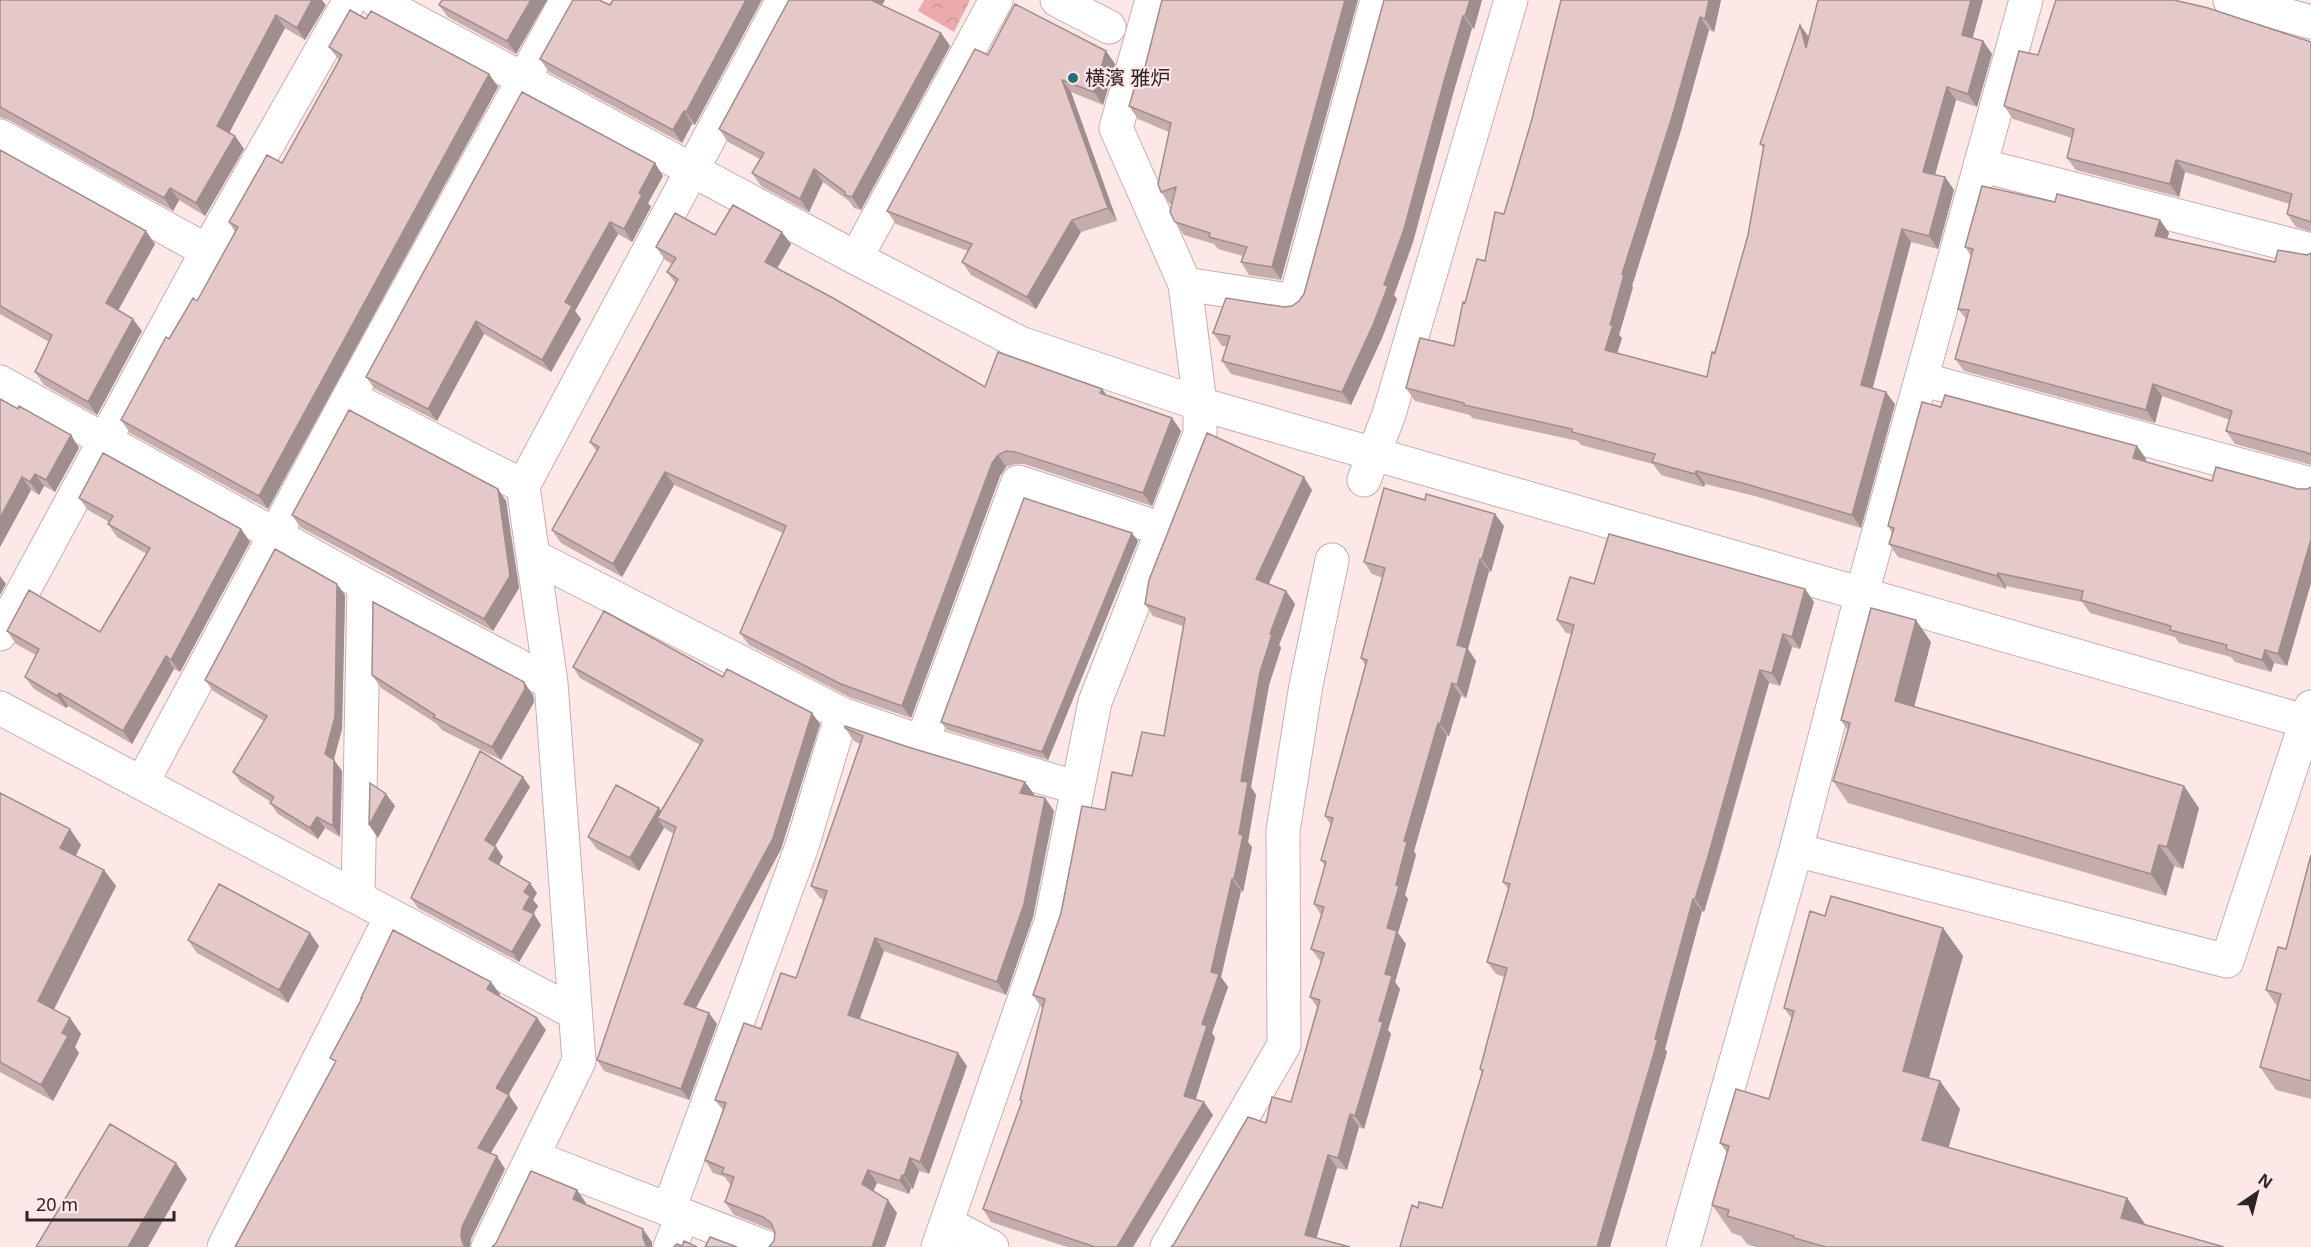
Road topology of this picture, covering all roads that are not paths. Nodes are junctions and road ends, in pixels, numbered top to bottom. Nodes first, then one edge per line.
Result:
1 (350, 0) edge
2 (376, 0) edge
3 (567, 0) edge
4 (783, 0) edge
5 (996, 0) edge
6 (1057, 0) edge
7 (1152, 0) edge
8 (1377, 0) edge
9 (1511, 0) edge
10 (2026, 0) edge
11 (2230, 0) edge
12 (2311, 22) edge
13 (1123, 34) junction
14 (524, 80) junction
15 (0, 136) edge
16 (1980, 165) junction
17 (694, 169) junction
18 (2311, 250) edge
19 (207, 251) junction
20 (856, 258) junction
21 (1185, 284) junction
22 (1921, 379) junction
23 (0, 382) edge
24 (349, 397) junction
25 (1200, 404) junction
26 (104, 439) junction
27 (1369, 466) junction
28 (2311, 484) edge
29 (523, 486) junction
30 (1162, 529) junction
31 (276, 534) junction
32 (532, 556) junction
33 (1332, 560) dead end
34 (364, 584) junction
35 (1862, 593) junction
36 (0, 634) edge
37 (551, 683) junction
38 (0, 708) edge
39 (842, 714) junction
40 (2310, 717) edge
41 (922, 742) junction
42 (142, 783) junction
43 (1078, 788) junction
44 (1796, 850) junction
45 (358, 898) junction
46 (392, 917) junction
47 (575, 1013) junction
48 (533, 1157) junction
49 (676, 1212) junction
50 (943, 1236) edge
51 (224, 1247) edge
52 (489, 1247) edge
53 (670, 1247) edge
54 (765, 1247) edge
55 (992, 1247) edge
56 (1167, 1247) edge
57 (1683, 1247) edge

1 - 19 street
2 - 14 street
3 - 14 street
4 - 17 street
5 - 20 street
6 - 13 street
7 - 13 street
8 - 21 street
9 - 27 street
10 - 16 street
11 - 12 street
13 - 21 street
14 - 17 street
14 - 24 street
15 - 19 street
16 - 18 street
16 - 22 street
17 - 20 street
17 - 29 street
19 - 26 street
20 - 25 street
21 - 25 street
22 - 28 street
22 - 35 street
23 - 26 street
24 - 29 street
24 - 31 street
25 - 27 street
25 - 30 street
26 - 31 street
26 - 36 street
27 - 35 street
29 - 32 street
30 - 41 street
30 - 43 street
31 - 34 street
31 - 42 street
32 - 37 street
32 - 39 street
33 - 56 street
34 - 37 street
34 - 45 street
35 - 40 street
35 - 44 street
37 - 47 street
38 - 42 street
39 - 41 street
39 - 49 street
40 - 44 street
41 - 43 street
42 - 45 street
43 - 50 street
44 - 57 street
45 - 46 street
46 - 47 street
46 - 51 street
47 - 48 street
48 - 49 street
48 - 52 street
49 - 53 street
49 - 54 street
50 - 55 street

